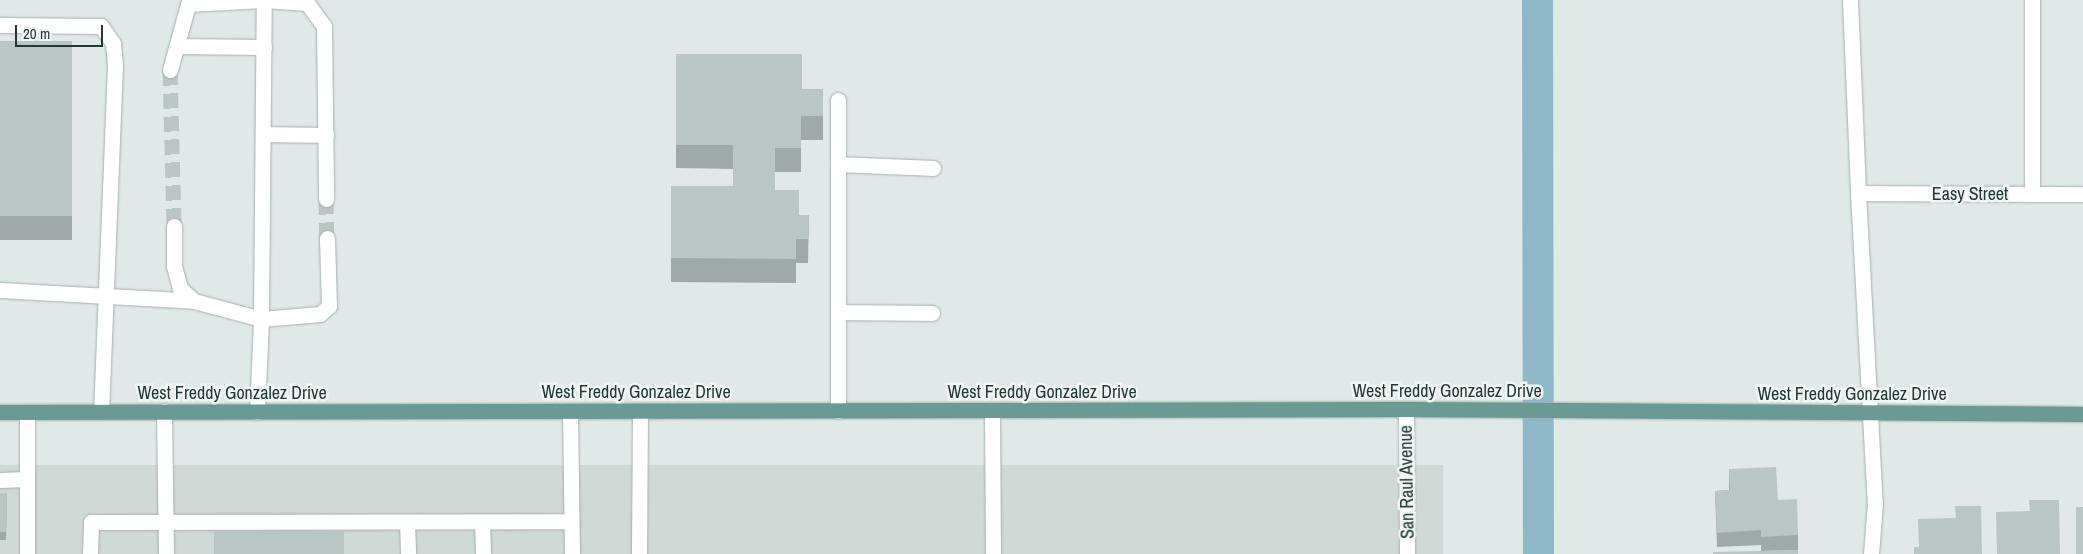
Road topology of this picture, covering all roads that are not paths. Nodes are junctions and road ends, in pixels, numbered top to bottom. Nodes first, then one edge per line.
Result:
1 (264, 0) edge
2 (1850, 0) edge
3 (2032, 0) edge
4 (0, 25) edge
5 (177, 46) junction
6 (264, 47) junction
7 (170, 70) tunnel mouth
8 (838, 100) dead end
9 (263, 134) junction
10 (326, 135) junction
11 (838, 164) junction
12 (933, 168) dead end
13 (1858, 193) junction
14 (2032, 194) junction
15 (2083, 194) edge
16 (326, 199) tunnel mouth
17 (174, 226) tunnel mouth
18 (327, 238) tunnel mouth
19 (0, 290) edge
20 (104, 295) junction
21 (194, 301) junction
22 (838, 312) junction
23 (932, 313) dead end
24 (260, 319) junction
25 (1406, 409) junction
26 (992, 410) junction
27 (101, 411) junction
28 (164, 411) junction
29 (570, 411) junction
30 (640, 411) junction
31 (838, 411) junction
32 (0, 412) edge
33 (27, 412) junction
34 (257, 412) junction
35 (1870, 413) junction
36 (2083, 414) edge
37 (26, 479) junction
38 (0, 480) edge
39 (572, 521) junction
40 (166, 522) junction
41 (244, 522) junction
42 (281, 522) junction
43 (315, 522) junction
44 (407, 522) junction
45 (482, 522) junction
46 (244, 539) edge
47 (281, 539) edge
48 (315, 539) edge
49 (26, 554) edge
50 (90, 554) edge
51 (166, 554) edge
52 (408, 554) edge
53 (483, 554) edge
54 (572, 554) edge
55 (639, 554) edge
56 (993, 554) edge
57 (1407, 554) edge
58 (1871, 554) edge

1 - 5 street
1 - 6 street
1 - 10 street
2 - 13 street
3 - 14 street
4 - 20 street
5 - 6 street
5 - 7 street
6 - 9 street
8 - 11 street
9 - 10 street
9 - 24 street
10 - 16 street
11 - 12 street
11 - 22 street
13 - 14 street, Easy Street
13 - 35 street
14 - 15 street, Easy Street
17 - 21 street
18 - 24 street
19 - 20 street
20 - 21 street
20 - 27 street
21 - 24 street
22 - 23 street
22 - 31 street
24 - 34 street
25 - 26 main road, West Freddy Gonzalez Drive
25 - 35 main road, West Freddy Gonzalez Drive
25 - 57 street, San Raul Avenue
26 - 31 main road, West Freddy Gonzalez Drive
26 - 56 street
27 - 28 main road, West Freddy Gonzalez Drive
27 - 33 main road, West Freddy Gonzalez Drive
28 - 34 main road, West Freddy Gonzalez Drive
28 - 40 street
29 - 30 main road, West Freddy Gonzalez Drive
29 - 34 main road, West Freddy Gonzalez Drive
29 - 39 street
30 - 31 main road, West Freddy Gonzalez Drive
30 - 55 street
32 - 33 main road, West Freddy Gonzalez Drive
33 - 37 street
35 - 36 main road, West Freddy Gonzalez Drive
35 - 58 street
37 - 38 street
37 - 49 street
39 - 45 street
39 - 54 street
40 - 41 street
40 - 50 street
40 - 51 street
41 - 42 street
41 - 46 street
42 - 43 street
42 - 47 street
43 - 44 street
43 - 48 street
44 - 45 street
44 - 52 street
45 - 53 street

